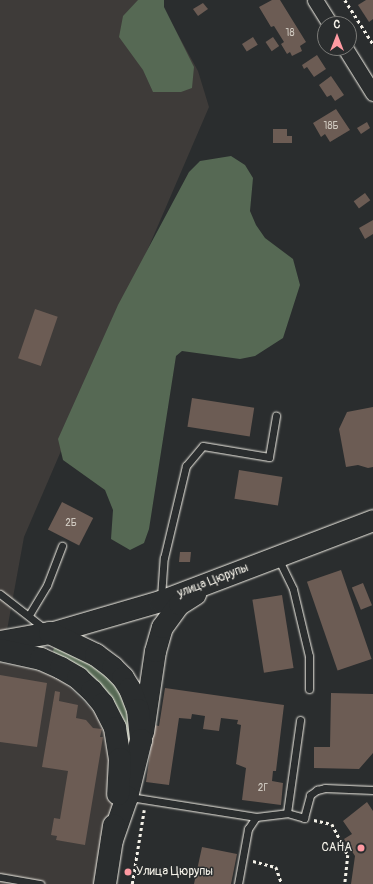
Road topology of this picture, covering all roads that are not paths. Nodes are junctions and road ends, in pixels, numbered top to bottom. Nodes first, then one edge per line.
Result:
1 (315, 0) edge
2 (325, 16) edge
3 (350, 56) edge
4 (373, 93) edge
5 (276, 416) dead end
6 (373, 520) edge
7 (62, 546) dead end
8 (278, 556) junction
9 (220, 578) junction
10 (0, 594) edge
11 (160, 601) junction
12 (29, 615) junction
13 (50, 633) junction
14 (0, 642) edge
15 (0, 650) edge
16 (309, 689) dead end
17 (300, 720) dead end
18 (141, 740) junction
19 (373, 790) edge
20 (137, 798) junction
21 (286, 813) junction
22 (256, 817) junction
23 (112, 840) junction
24 (0, 877) edge
25 (40, 884) edge
26 (104, 884) edge
27 (238, 884) edge

1 - 2 street
3 - 4 street
5 - 11 lane
6 - 8 main road, улица Цюрупы
7 - 12 lane
8 - 9 main road, улица Цюрупы
8 - 16 lane
9 - 11 main road, улица Цюрупы
9 - 18 main road
10 - 12 lane
11 - 13 main road, улица Цюрупы
12 - 13 lane
13 - 14 main road
13 - 18 main road
15 - 23 main road
17 - 21 lane
18 - 20 main road
19 - 21 lane
20 - 22 lane
20 - 23 main road
21 - 22 lane
22 - 27 lane
23 - 26 main road
24 - 25 lane

